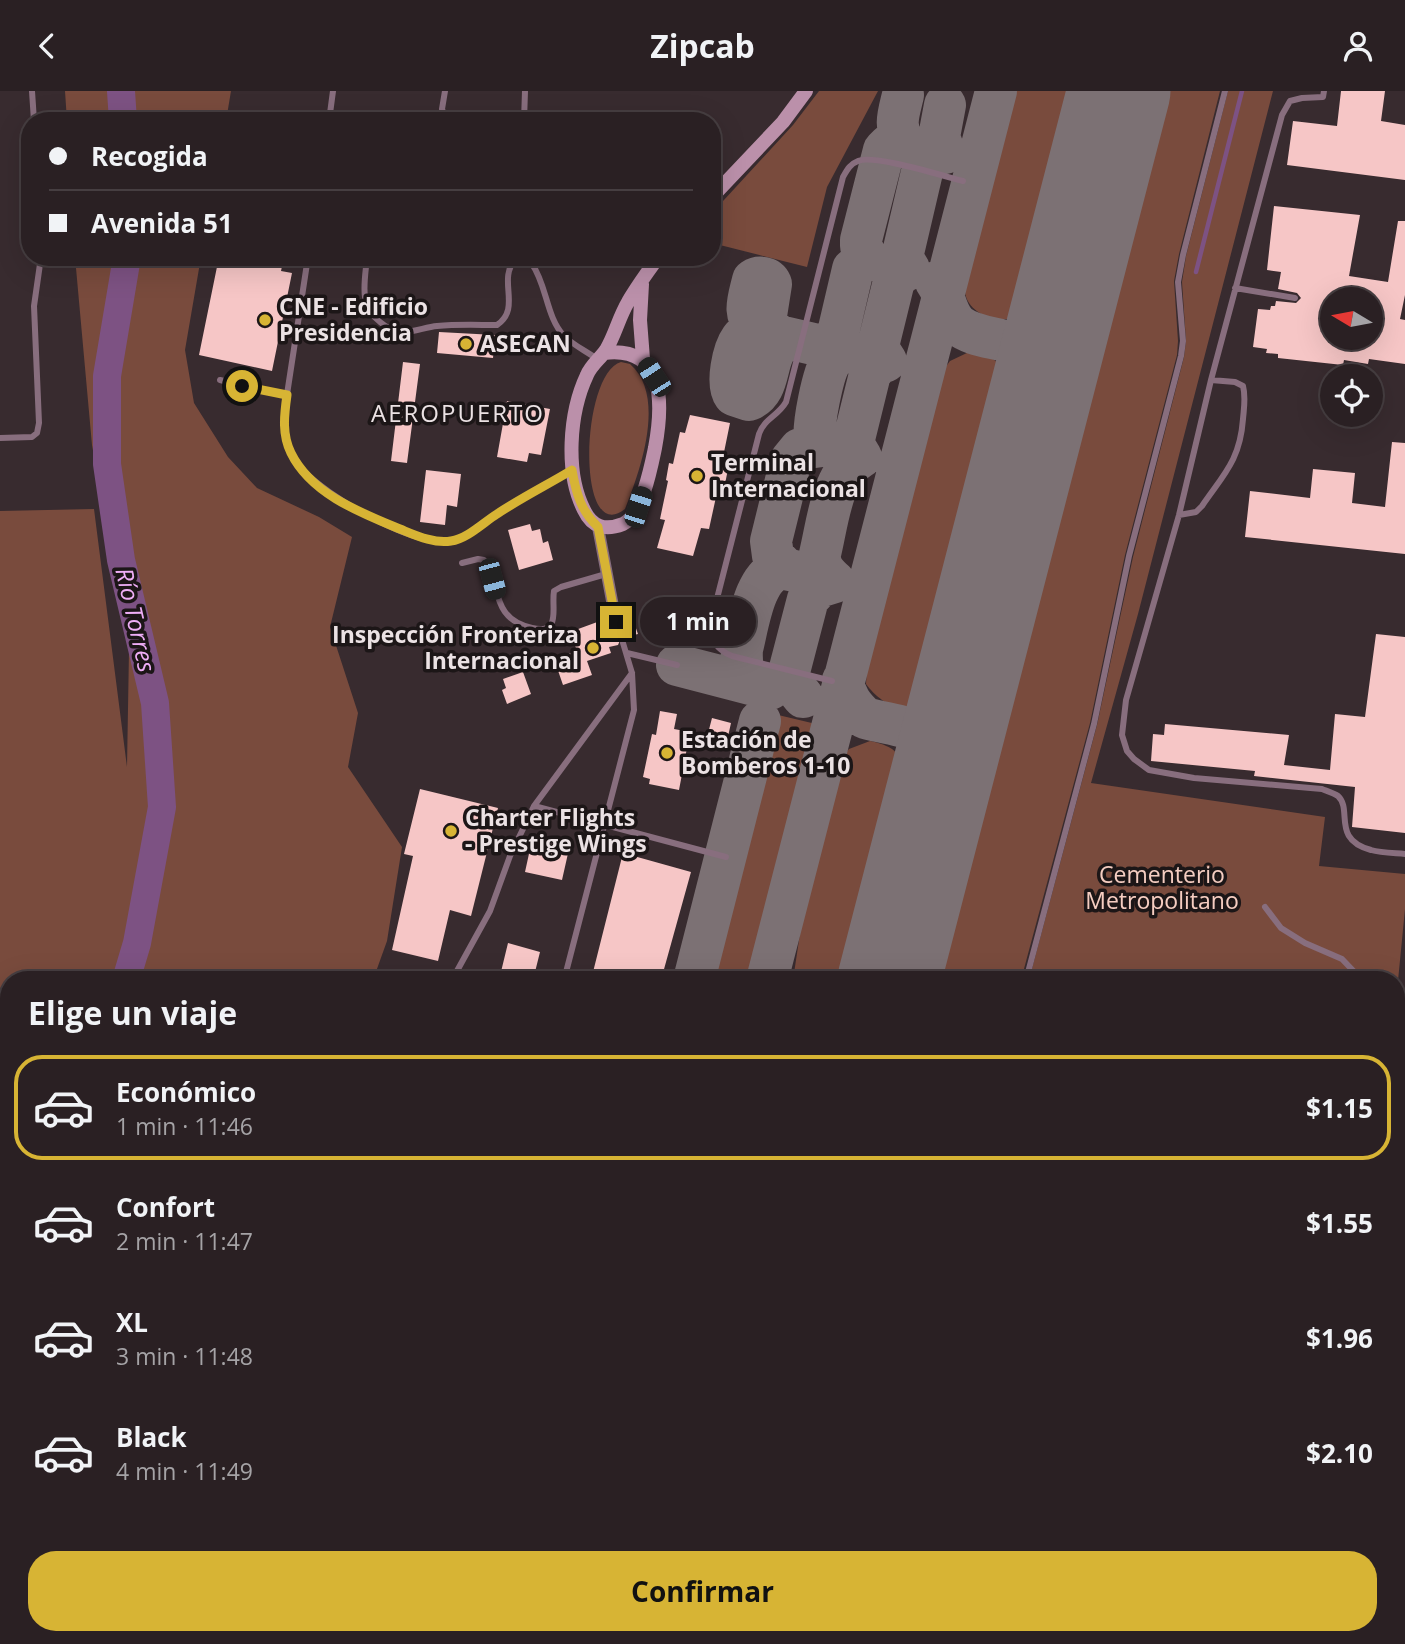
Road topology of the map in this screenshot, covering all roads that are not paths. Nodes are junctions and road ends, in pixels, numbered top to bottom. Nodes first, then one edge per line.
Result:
1 (32, 91) edge
2 (333, 91) edge
3 (445, 91) edge
4 (524, 91) edge
5 (806, 91) edge
6 (1225, 91) edge
7 (1324, 91) edge
8 (33, 112) edge
9 (330, 112) edge
10 (442, 112) edge
11 (524, 112) edge
12 (963, 181) dead end
13 (721, 187) edge
14 (40, 266) edge
15 (307, 266) edge
16 (367, 266) edge
17 (510, 266) edge
18 (533, 266) edge
19 (652, 266) edge
20 (643, 280) junction
21 (1235, 288) junction
22 (1294, 298) dead end
23 (601, 356) junction
24 (643, 359) junction
25 (220, 380) dead end
26 (1211, 380) junction
27 (287, 395) junction
28 (0, 438) edge
29 (572, 470) junction
30 (1180, 515) junction
31 (598, 527) junction
32 (462, 563) dead end
33 (606, 574) junction
34 (616, 622) dead end
35 (623, 643) dead end
36 (626, 653) junction
37 (677, 665) dead end
38 (632, 673) junction
39 (832, 681) dead end
40 (534, 806) junction
41 (605, 825) junction
42 (1405, 854) edge
43 (726, 857) dead end
44 (1265, 907) dead end
45 (457, 971) edge
46 (566, 971) edge
47 (1028, 971) edge
48 (1353, 971) edge

1 - 8 lane
2 - 9 lane
3 - 10 lane
4 - 11 lane
5 - 13 main road
6 - 47 lane
7 - 21 lane
12 - 39 lane
14 - 28 lane
15 - 27 lane
16 - 17 lane
18 - 23 lane
19 - 20 main road
20 - 23 main road
20 - 24 main road
21 - 22 lane
21 - 26 lane
23 - 24 main road
23 - 29 main road
24 - 31 main road
25 - 27 lane
26 - 30 lane
26 - 30 lane
27 - 29 lane
29 - 31 main road
30 - 42 lane
31 - 33 street
32 - 33 lane
33 - 34 street
35 - 36 lane
36 - 37 lane
36 - 38 lane
38 - 40 lane
38 - 41 lane
40 - 41 lane
40 - 45 lane
41 - 43 lane
41 - 46 lane
44 - 48 lane

